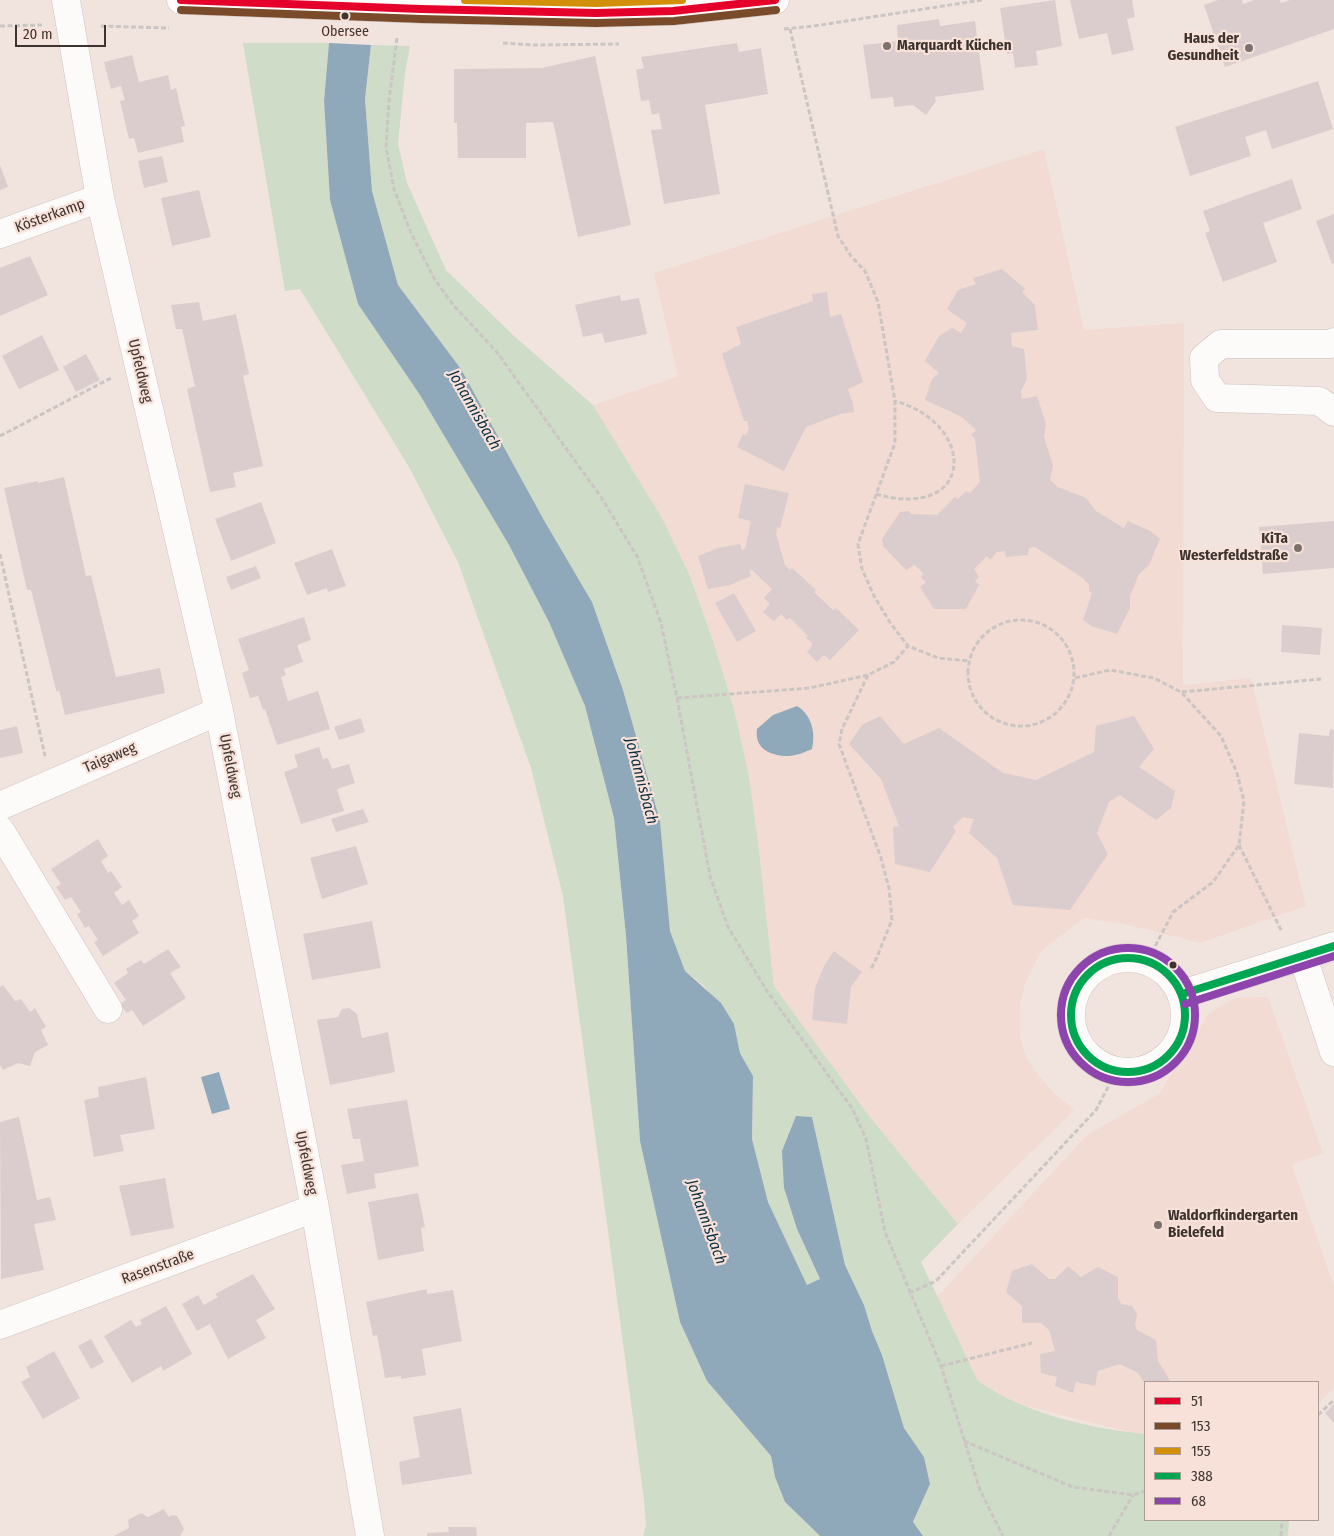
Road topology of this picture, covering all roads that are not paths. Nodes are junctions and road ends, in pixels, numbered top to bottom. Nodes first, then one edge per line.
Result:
1 (180, 0) edge
2 (775, 0) edge
3 (595, 6) edge
4 (68, 13) edge
5 (100, 198) junction
6 (0, 234) edge
7 (1334, 342) edge
8 (1334, 412) edge
9 (219, 711) junction
10 (0, 806) edge
11 (0, 830) edge
12 (1334, 946) edge
13 (1299, 958) junction
14 (1182, 994) junction
15 (108, 1009) dead end
16 (1334, 1052) edge
17 (315, 1208) junction
18 (0, 1325) edge
19 (370, 1536) edge

1 - 3 street
2 - 3 street
4 - 5 street, Upfeldweg
5 - 6 street, Kösterkamp
5 - 9 street, Upfeldweg
7 - 8 street
9 - 10 street, Taigaweg
9 - 17 street, Upfeldweg
11 - 15 street
12 - 13 street
13 - 14 street
13 - 16 street
14 - 14 street
17 - 18 street, Rasenstraße
17 - 19 street, Upfeldweg

